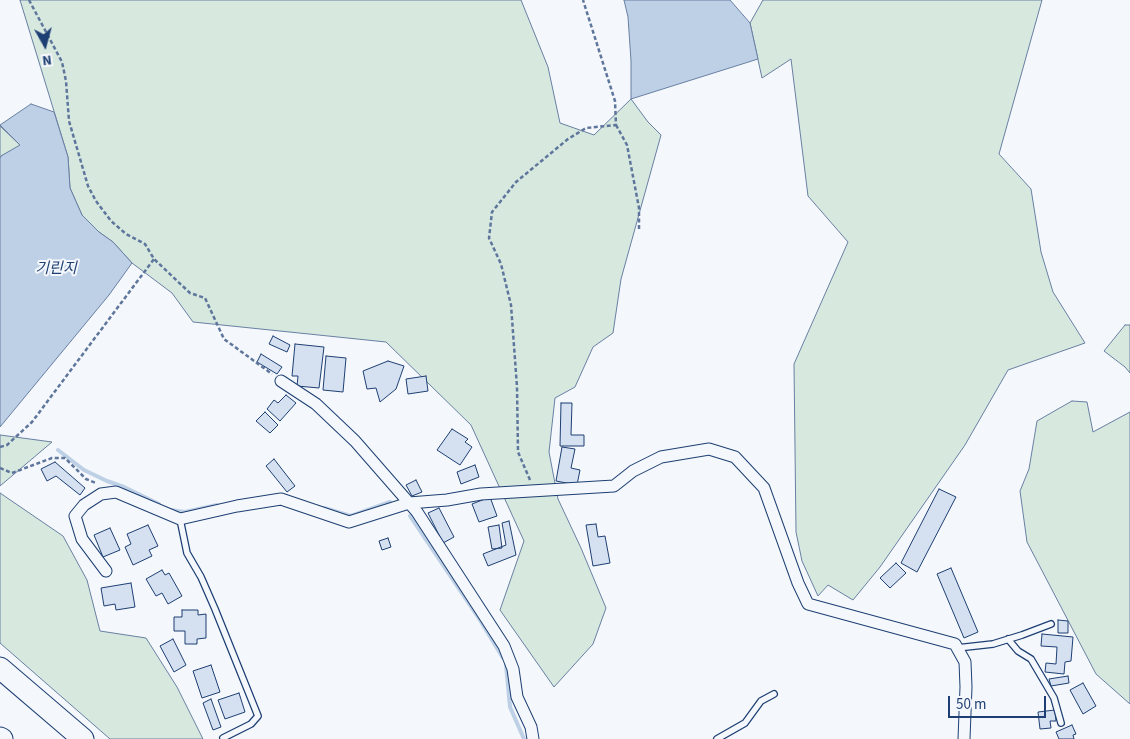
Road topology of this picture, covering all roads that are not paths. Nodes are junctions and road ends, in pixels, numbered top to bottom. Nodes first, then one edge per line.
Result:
1 (281, 381) road end
2 (409, 503) junction
3 (180, 519) junction
4 (106, 571) dead end
5 (1051, 624) dead end
6 (1008, 639) junction
7 (957, 648) junction
8 (0, 668) edge
9 (774, 694) dead end
10 (1061, 723) dead end
11 (223, 738) edge
12 (83, 739) edge
13 (533, 739) edge
14 (717, 739) edge
15 (964, 739) edge

1 - 2 street
2 - 3 street
2 - 7 street
2 - 13 street
3 - 4 street
3 - 11 lane
5 - 6 lane
6 - 7 lane
6 - 10 lane
7 - 15 street
8 - 12 highway
9 - 14 lane

